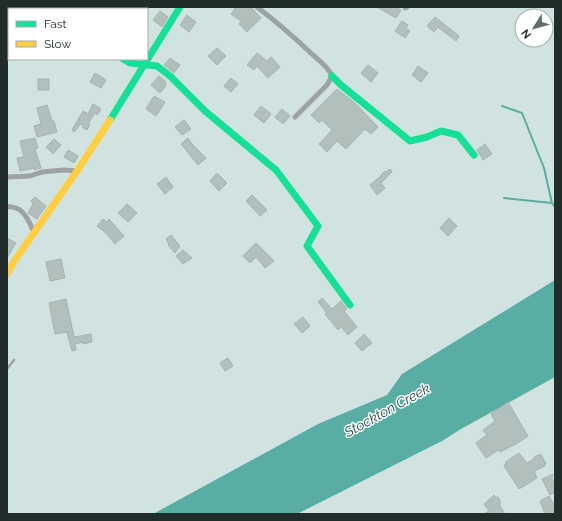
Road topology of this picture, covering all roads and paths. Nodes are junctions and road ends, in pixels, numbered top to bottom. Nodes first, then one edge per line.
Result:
1 (180, 7) edge
2 (257, 7) edge
3 (125, 60) edge
4 (145, 65) junction
5 (332, 76) junction
6 (295, 117) dead end
7 (474, 155) dead end
8 (77, 171) junction
9 (7, 177) edge
10 (7, 207) edge
11 (34, 232) junction
12 (7, 274) edge
13 (350, 305) dead end
14 (14, 360) dead end
15 (7, 369) edge

1 - 4 street
2 - 5 street
3 - 4 street
4 - 8 street
4 - 13 street
5 - 6 street
5 - 7 street
8 - 9 street
8 - 11 street
10 - 11 street
11 - 12 street
14 - 15 lane

